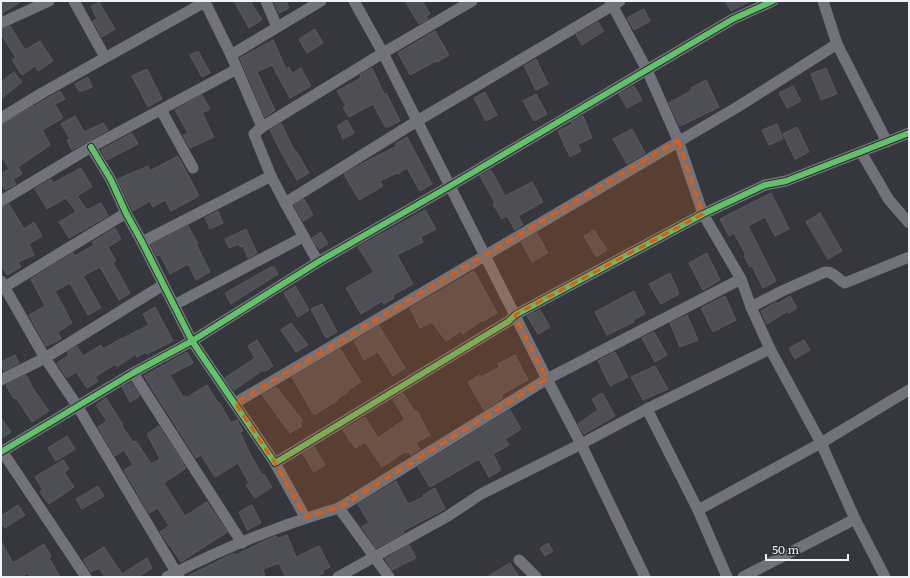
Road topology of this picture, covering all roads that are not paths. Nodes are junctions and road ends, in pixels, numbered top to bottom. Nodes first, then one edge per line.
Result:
1 (49, 1) edge
2 (74, 1) edge
3 (266, 1) edge
4 (321, 1) edge
5 (354, 1) edge
6 (472, 1) edge
7 (773, 1) edge
8 (823, 1) edge
9 (614, 2) edge
10 (32, 4) edge
11 (1, 23) edge
12 (277, 27) junction
13 (837, 44) junction
14 (383, 53) junction
15 (231, 55) junction
16 (105, 57) junction
17 (237, 69) junction
18 (647, 70) junction
19 (161, 110) junction
20 (1, 118) edge
21 (417, 121) junction
22 (262, 128) junction
23 (909, 133) edge
24 (678, 140) junction
25 (886, 142) junction
26 (91, 147) junction
27 (861, 152) junction
28 (193, 168) dead end
29 (271, 176) junction
30 (450, 186) junction
31 (1, 201) edge
32 (285, 203) junction
33 (126, 213) junction
34 (703, 214) junction
35 (909, 224) edge
36 (303, 237) junction
37 (142, 242) junction
38 (484, 255) junction
39 (909, 257) edge
40 (318, 262) junction
41 (741, 279) junction
42 (2, 285) edge
43 (164, 285) junction
44 (174, 305) junction
45 (750, 307) junction
46 (515, 315) junction
47 (192, 341) junction
48 (770, 349) junction
49 (45, 358) junction
50 (134, 373) junction
51 (547, 378) junction
52 (1, 380) edge
53 (909, 390) edge
54 (235, 403) junction
55 (78, 407) junction
56 (647, 409) junction
57 (821, 443) junction
58 (581, 444) junction
59 (1, 452) edge
60 (276, 463) junction
61 (339, 508) junction
62 (698, 510) junction
63 (305, 517) junction
64 (855, 519) junction
65 (242, 543) junction
66 (375, 557) junction
67 (519, 560) dead end
68 (174, 575) edge
69 (86, 577) edge
70 (338, 577) edge
71 (389, 577) edge
72 (536, 577) edge
73 (645, 577) edge
74 (727, 577) edge
75 (743, 577) edge
76 (885, 577) edge

1 - 10 street
2 - 16 street
3 - 12 street
4 - 12 street
5 - 14 street
6 - 14 street
7 - 18 street
8 - 13 street
9 - 18 street
9 - 21 street
10 - 11 street
12 - 15 street
13 - 24 street
13 - 25 street
14 - 21 street
14 - 22 street
15 - 16 street
15 - 17 street
16 - 20 street
17 - 19 street
17 - 22 street
18 - 24 street
18 - 30 street
19 - 26 street
19 - 28 street
21 - 30 street
21 - 32 street
22 - 29 street
23 - 25 street
24 - 34 street
24 - 38 street
25 - 27 street
26 - 31 street
26 - 33 street
27 - 34 street
27 - 35 street
29 - 32 street
29 - 37 street
30 - 38 street
30 - 40 street
32 - 36 street
33 - 37 street
33 - 42 street
34 - 41 street
34 - 46 street
36 - 40 street
36 - 44 street
37 - 43 street
38 - 46 street
38 - 54 street
39 - 45 street
40 - 47 street
41 - 45 street
41 - 51 street
42 - 49 street
43 - 44 street
43 - 49 street
44 - 47 street
45 - 48 street
46 - 51 street
46 - 60 street
47 - 50 street
47 - 54 street
48 - 56 street
48 - 57 street
49 - 52 street
49 - 55 street
50 - 55 street
50 - 65 street
51 - 58 street
51 - 61 street
53 - 57 street
54 - 60 street
55 - 59 street
55 - 68 street
56 - 58 street
56 - 62 street
57 - 62 street
57 - 64 street
58 - 66 street
58 - 73 street
59 - 69 street
60 - 63 street
61 - 63 street
61 - 66 street
62 - 74 street
63 - 65 street
64 - 75 street
64 - 76 street
65 - 68 street
66 - 70 street
66 - 71 street
67 - 72 street

